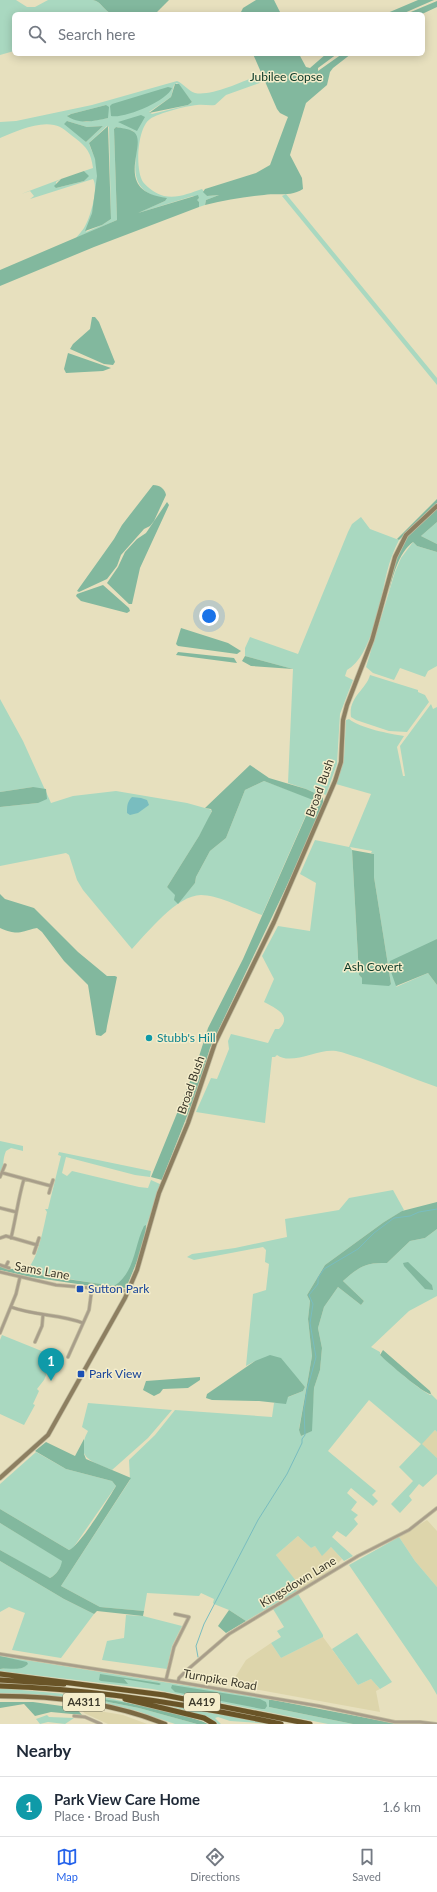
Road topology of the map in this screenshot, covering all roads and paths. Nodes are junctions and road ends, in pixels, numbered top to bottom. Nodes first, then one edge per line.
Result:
1 (437, 506) edge
2 (5, 1165) dead end
3 (3, 1173) junction
4 (0, 1177) edge
5 (24, 1179) junction
6 (53, 1180) dead end
7 (51, 1186) junction
8 (49, 1193) dead end
9 (0, 1208) edge
10 (16, 1212) junction
11 (0, 1238) edge
12 (11, 1238) junction
13 (39, 1238) dead end
14 (37, 1245) junction
15 (34, 1253) dead end
16 (8, 1262) dead end
17 (0, 1265) edge
18 (0, 1272) edge
19 (20, 1277) junction
20 (92, 1288) junction
21 (128, 1291) junction
22 (11, 1307) junction
23 (43, 1315) junction
24 (83, 1323) junction
25 (4, 1324) junction
26 (8, 1325) dead end
27 (0, 1333) edge
28 (33, 1336) dead end
29 (37, 1337) junction
30 (35, 1342) dead end
31 (67, 1349) dead end
32 (71, 1350) junction
33 (68, 1357) dead end
34 (0, 1478) edge
35 (437, 1508) edge
36 (175, 1614) dead end
37 (0, 1654) edge
38 (0, 1674) edge
39 (0, 1680) edge
40 (166, 1680) junction
41 (178, 1682) junction
42 (0, 1686) edge
43 (93, 1687) junction
44 (94, 1692) junction
45 (0, 1696) edge
46 (74, 1716) dead end
47 (101, 1724) edge
48 (165, 1724) edge
49 (214, 1724) edge
50 (281, 1724) edge
51 (310, 1724) edge
52 (436, 1724) edge

1 - 21 main road, Broad Bush
2 - 3 street
3 - 4 street
3 - 5 street
5 - 7 street
5 - 10 street
6 - 7 street
7 - 8 street
9 - 10 street
10 - 12 street
11 - 12 street
12 - 14 street
13 - 14 street
14 - 15 street
16 - 17 street
18 - 19 street, Sams Lane
19 - 20 street, Sams Lane
19 - 22 street
20 - 21 street, Sams Lane
20 - 24 street
21 - 34 main road, Broad Bush
22 - 23 street
22 - 25 street
23 - 24 street
23 - 29 street
24 - 32 street
25 - 26 street
25 - 27 street
28 - 29 street
29 - 30 street
31 - 32 street
32 - 33 street
35 - 41 street, Kingsdown Lane
36 - 40 street
37 - 40 street, Turnpike Road
38 - 43 highway, A419
39 - 43 highway, A419
40 - 41 street, Turnpike Road
41 - 52 street, Turnpike Road
42 - 44 highway, A419
43 - 51 highway, A419
44 - 49 highway, A419
44 - 50 highway, A419
45 - 48 main road, A4311
46 - 47 street

